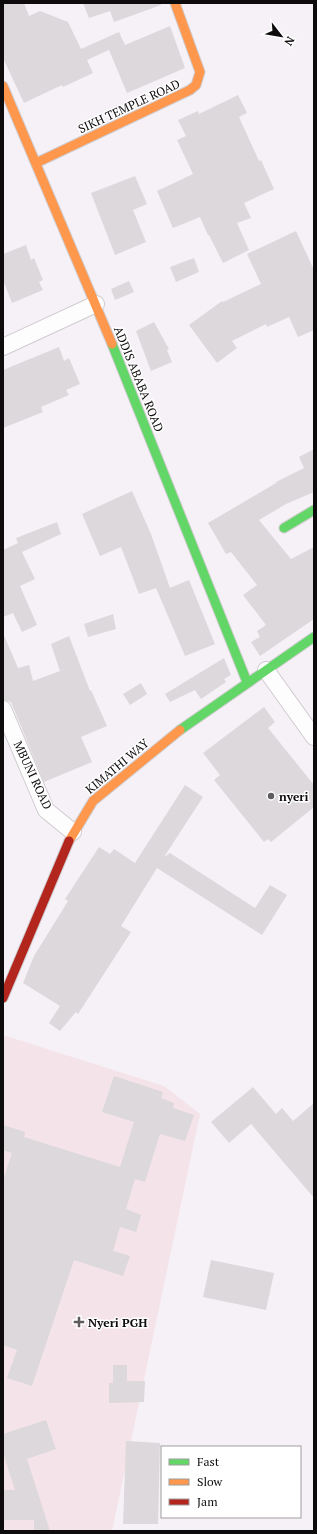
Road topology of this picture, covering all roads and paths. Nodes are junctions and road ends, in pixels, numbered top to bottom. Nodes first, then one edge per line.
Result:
1 (176, 3) edge
2 (3, 86) edge
3 (36, 163) junction
4 (96, 304) junction
5 (3, 347) edge
6 (314, 510) edge
7 (284, 528) dead end
8 (314, 637) edge
9 (266, 670) junction
10 (247, 682) junction
11 (3, 709) edge
12 (314, 737) edge
13 (73, 832) junction
14 (3, 998) edge

1 - 3 street, SIKH TEMPLE ROAD
2 - 3 street, ADDIS ABABA ROAD
3 - 4 street, ADDIS ABABA ROAD
4 - 5 street
4 - 10 street, ADDIS ABABA ROAD
6 - 7 street
8 - 9 street, KIMATHI WAY
9 - 10 street, KIMATHI WAY
9 - 12 street
10 - 13 street, KIMATHI WAY
11 - 13 street, MBUNI ROAD
13 - 14 street, KIMATHI WAY

